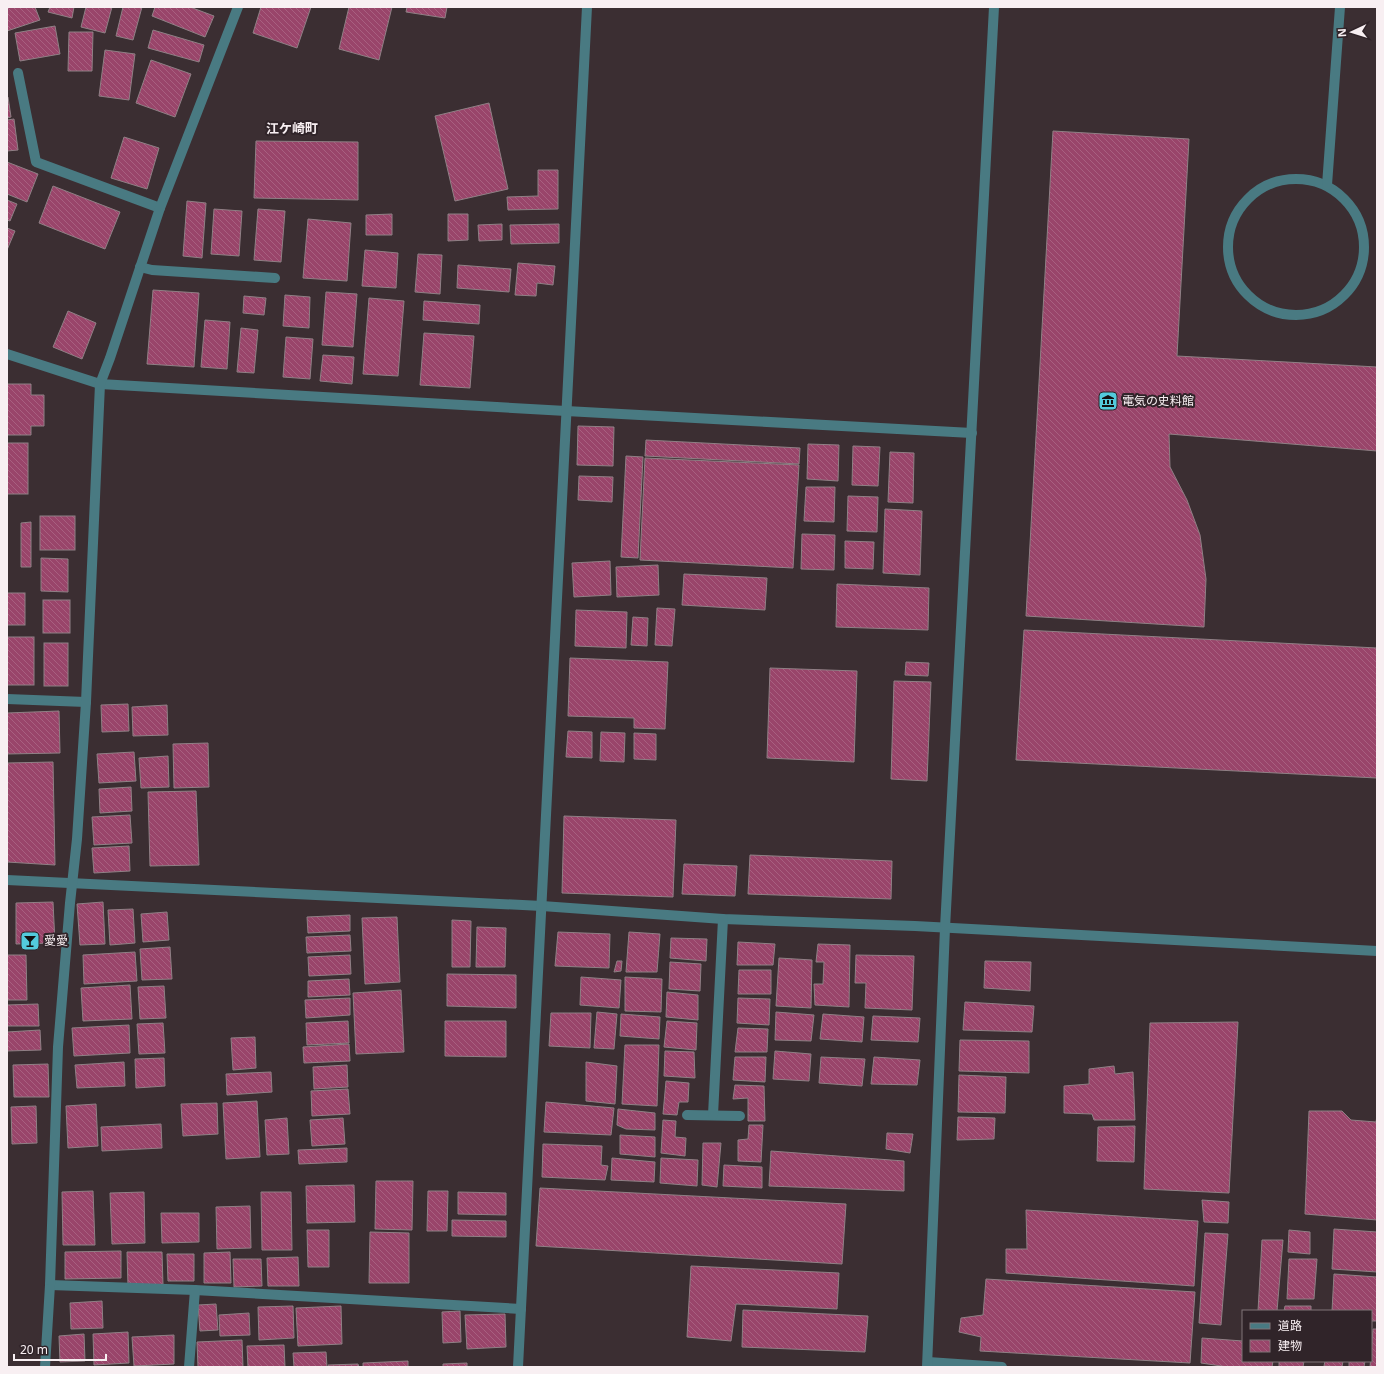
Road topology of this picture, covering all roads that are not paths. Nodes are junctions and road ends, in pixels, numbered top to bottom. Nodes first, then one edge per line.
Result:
1 (238, 7) edge
2 (587, 7) edge
3 (994, 7) edge
4 (1340, 7) edge
5 (18, 73) dead end
6 (1327, 185) junction
7 (160, 208) junction
8 (140, 267) junction
9 (275, 278) dead end
10 (7, 354) edge
11 (100, 384) junction
12 (566, 411) junction
13 (972, 433) junction
14 (7, 699) edge
15 (86, 702) junction
16 (7, 880) edge
17 (73, 882) junction
18 (542, 906) junction
19 (723, 919) junction
20 (945, 928) junction
21 (1377, 951) edge
22 (686, 1115) dead end
23 (713, 1115) junction
24 (740, 1116) dead end
25 (50, 1285) junction
26 (195, 1290) junction
27 (521, 1309) junction
28 (928, 1364) edge
29 (45, 1367) edge
30 (189, 1367) edge
31 (518, 1367) edge
32 (1002, 1367) edge

1 - 7 street
2 - 12 street
3 - 13 street
4 - 6 street
5 - 7 street
6 - 6 street
7 - 8 street
8 - 9 street
8 - 11 street
10 - 11 street
11 - 12 street
11 - 15 street
12 - 13 street
12 - 18 street
13 - 20 street
14 - 15 street
15 - 17 street
16 - 17 street
17 - 18 street
17 - 25 street
18 - 19 street
18 - 27 street
19 - 20 street
19 - 23 street
20 - 21 street
20 - 28 street
22 - 23 street
23 - 24 street
25 - 26 street
25 - 29 street
26 - 27 street
26 - 30 street
27 - 31 street
28 - 32 street

